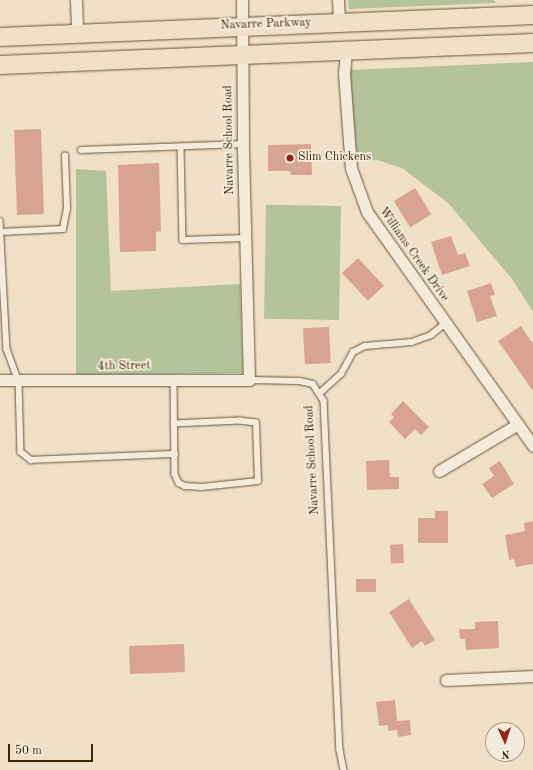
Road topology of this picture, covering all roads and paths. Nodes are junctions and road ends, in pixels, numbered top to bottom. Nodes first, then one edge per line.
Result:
1 (76, 0) edge
2 (242, 0) edge
3 (338, 0) edge
4 (533, 15) edge
5 (339, 22) junction
6 (241, 26) junction
7 (77, 34) junction
8 (0, 37) edge
9 (533, 43) edge
10 (346, 51) junction
11 (241, 55) junction
12 (0, 65) edge
13 (243, 144) junction
14 (181, 147) junction
15 (81, 150) dead end
16 (65, 156) dead end
17 (0, 221) edge
18 (0, 232) edge
19 (245, 238) junction
20 (446, 323) junction
21 (0, 380) edge
22 (174, 380) junction
23 (249, 380) junction
24 (19, 382) junction
25 (321, 392) junction
26 (174, 424) junction
27 (518, 424) junction
28 (533, 446) edge
29 (175, 454) junction
30 (439, 471) dead end
31 (533, 676) edge
32 (446, 680) dead end
33 (344, 770) edge

1 - 7 street
2 - 6 street, Navarre School Road
3 - 5 street
4 - 5 highway, Navarre Parkway
5 - 6 highway, Navarre Parkway
6 - 7 highway, Navarre Parkway
6 - 11 street, Navarre School Road
7 - 8 highway, Navarre Parkway
9 - 10 highway
10 - 11 highway
10 - 20 street, Williams Creek Drive
11 - 12 highway
11 - 13 street, Navarre School Road
13 - 14 lane
13 - 19 street, Navarre School Road
14 - 15 lane
14 - 19 lane
16 - 18 lane
17 - 18 lane
18 - 24 lane
19 - 23 street, Navarre School Road
20 - 25 lane
20 - 27 street, Williams Creek Drive
21 - 24 street, 4th Street
22 - 23 street, 4th Street
22 - 24 street, 4th Street
22 - 26 lane
23 - 25 lane, Navarre School Road
24 - 29 lane
25 - 33 lane, Navarre School Road
26 - 29 lane
26 - 29 lane
27 - 28 street, Williams Creek Drive
27 - 30 street
31 - 32 street

